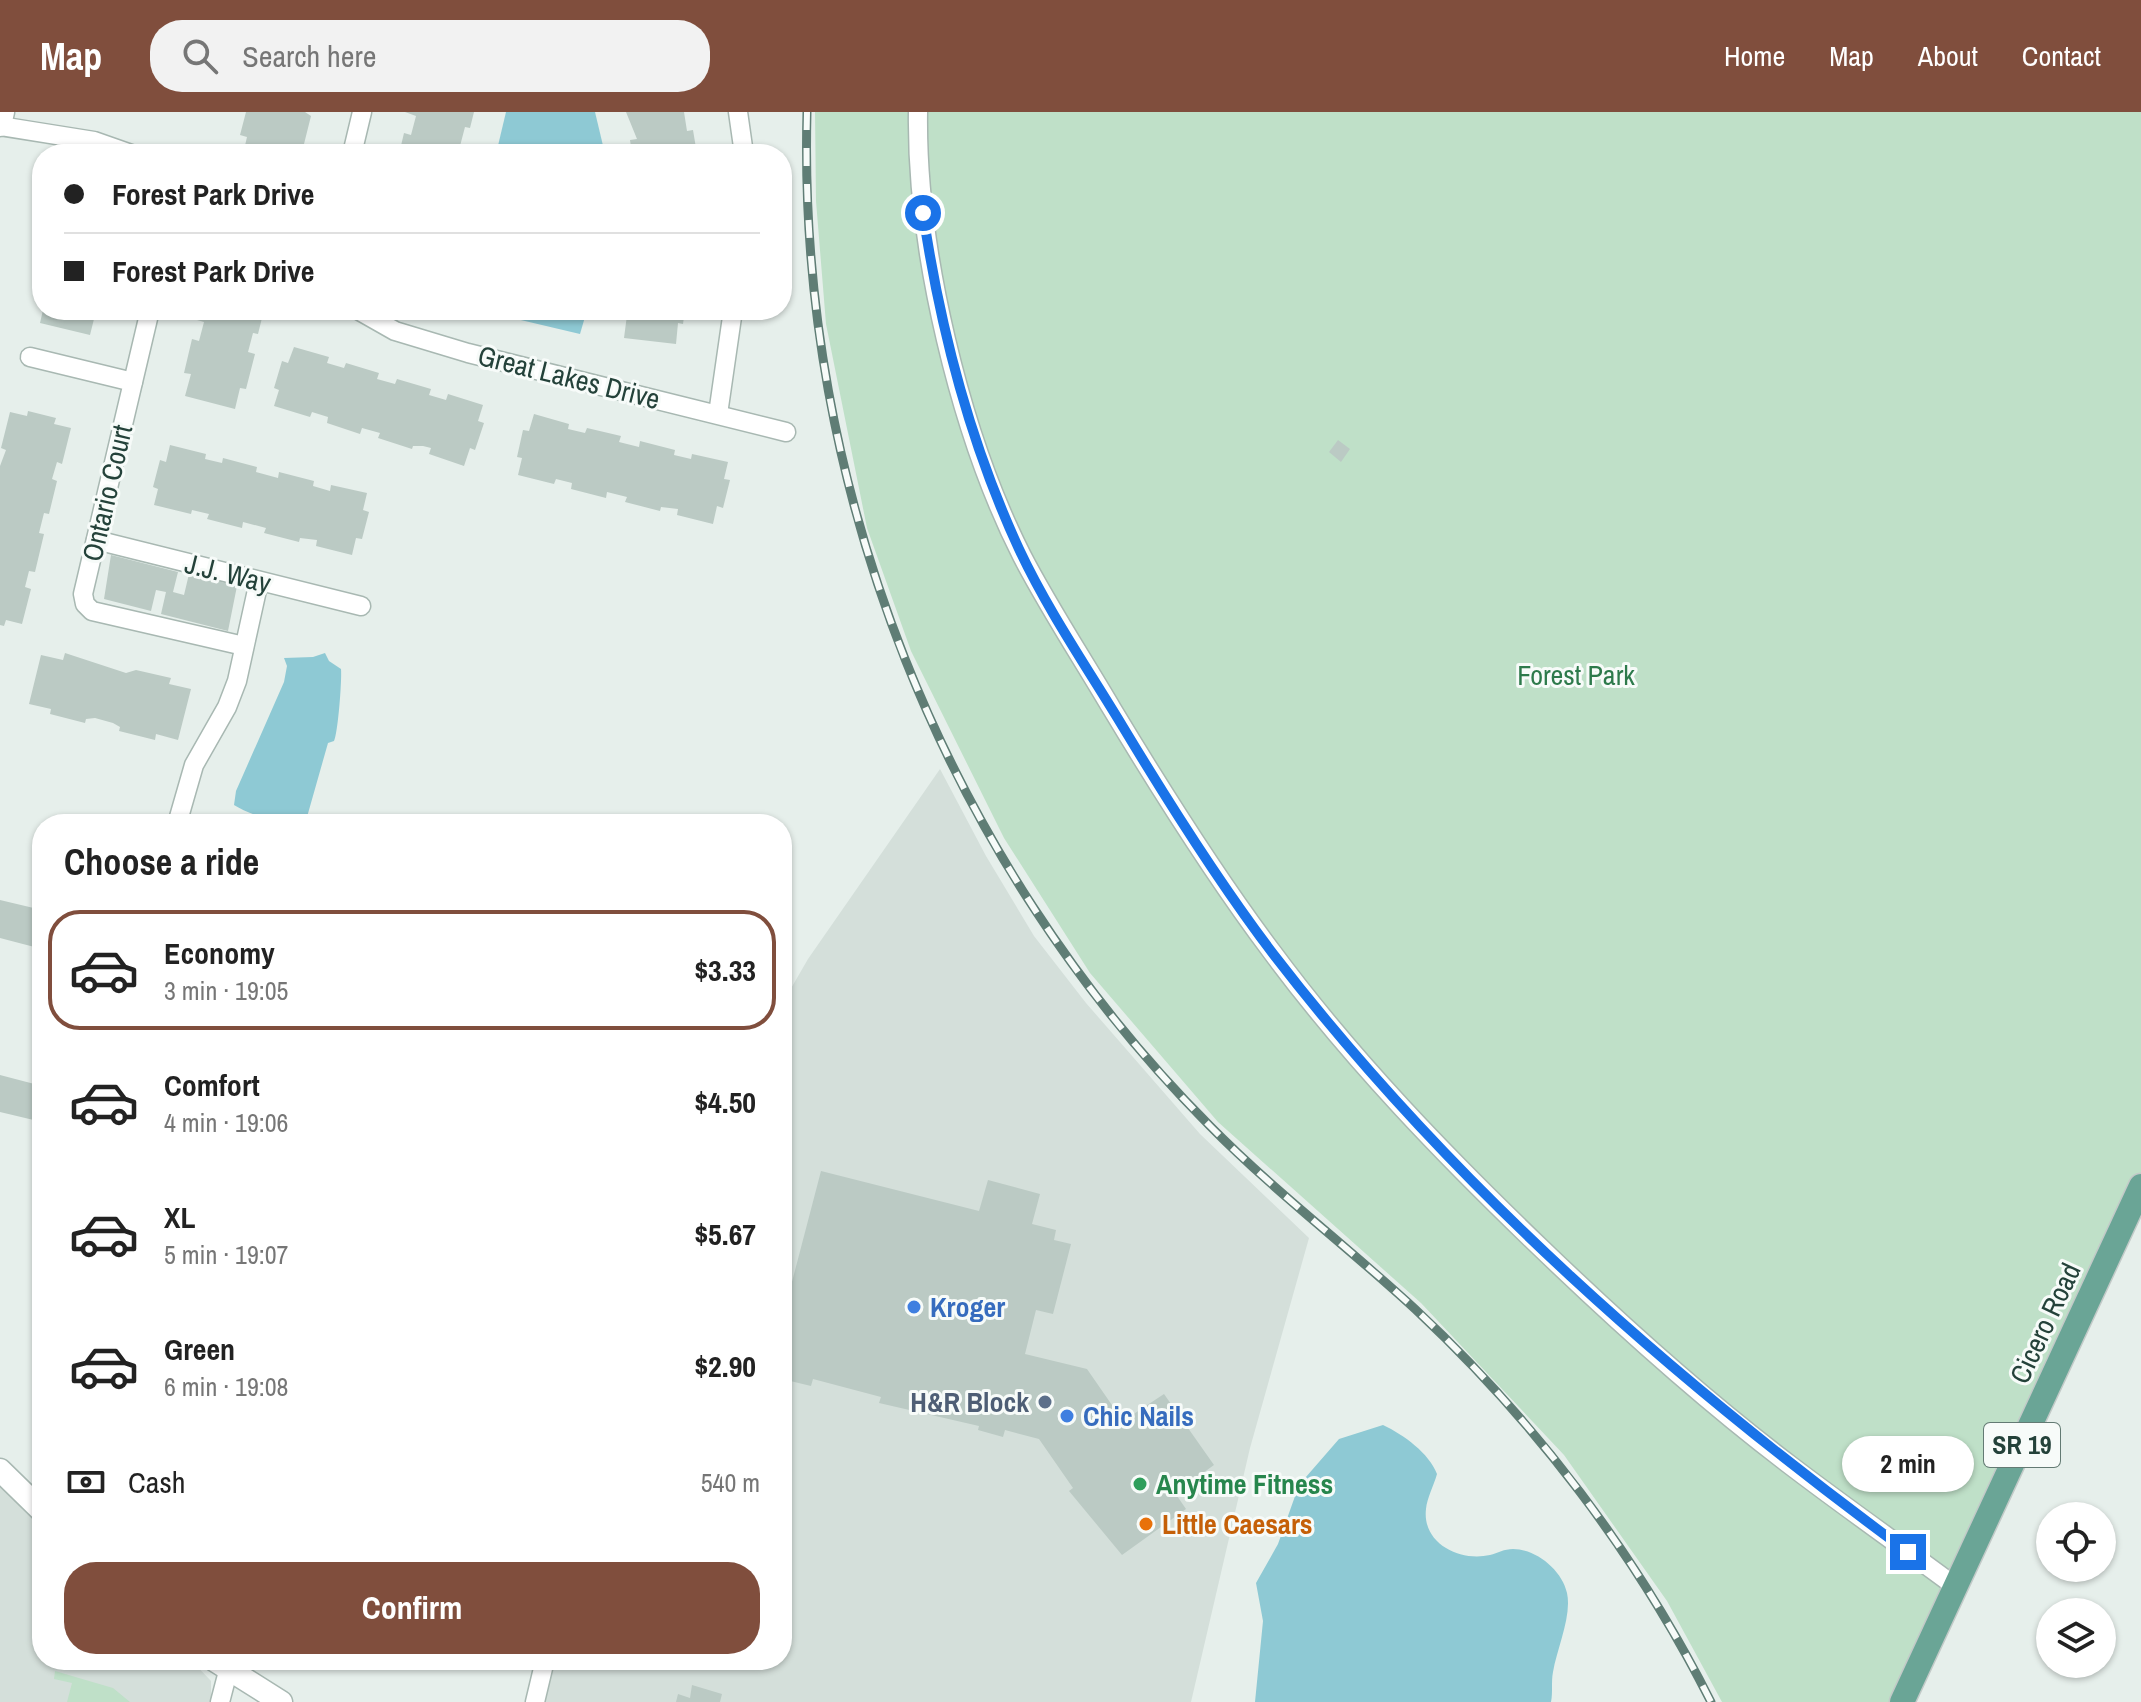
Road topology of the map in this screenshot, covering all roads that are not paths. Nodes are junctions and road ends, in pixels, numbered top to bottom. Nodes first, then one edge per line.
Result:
1 (3, 112) edge
2 (362, 112) edge
3 (738, 112) edge
4 (918, 112) edge
5 (0, 125) edge
6 (103, 144) edge
7 (354, 144) edge
8 (743, 144) edge
9 (148, 320) edge
10 (376, 320) edge
11 (732, 320) edge
12 (30, 357) dead end
13 (133, 382) junction
14 (718, 414) junction
15 (786, 432) dead end
16 (96, 540) junction
17 (259, 581) junction
18 (361, 606) dead end
19 (244, 646) junction
20 (180, 814) edge
21 (2141, 1186) edge
22 (0, 1470) edge
23 (32, 1501) edge
24 (1956, 1587) junction
25 (223, 1670) edge
26 (234, 1670) edge
27 (543, 1670) edge
28 (220, 1702) edge
29 (281, 1702) edge
30 (535, 1702) edge
31 (1902, 1702) edge

1 - 5 street
2 - 7 street
3 - 8 street
4 - 24 street
5 - 6 street
9 - 13 street, Ontario Court
10 - 14 street, Great Lakes Drive
11 - 14 street
12 - 13 street
13 - 16 street, Ontario Court
14 - 15 street, Great Lakes Drive
16 - 17 street, J.J. Way
16 - 19 street, Ontario Court
17 - 18 street, J.J. Way
17 - 19 street
19 - 20 street
21 - 24 main road, Cicero Road / SR 19
22 - 23 street
24 - 31 main road, Cicero Road / SR 19
25 - 28 street
26 - 29 street
27 - 30 street

